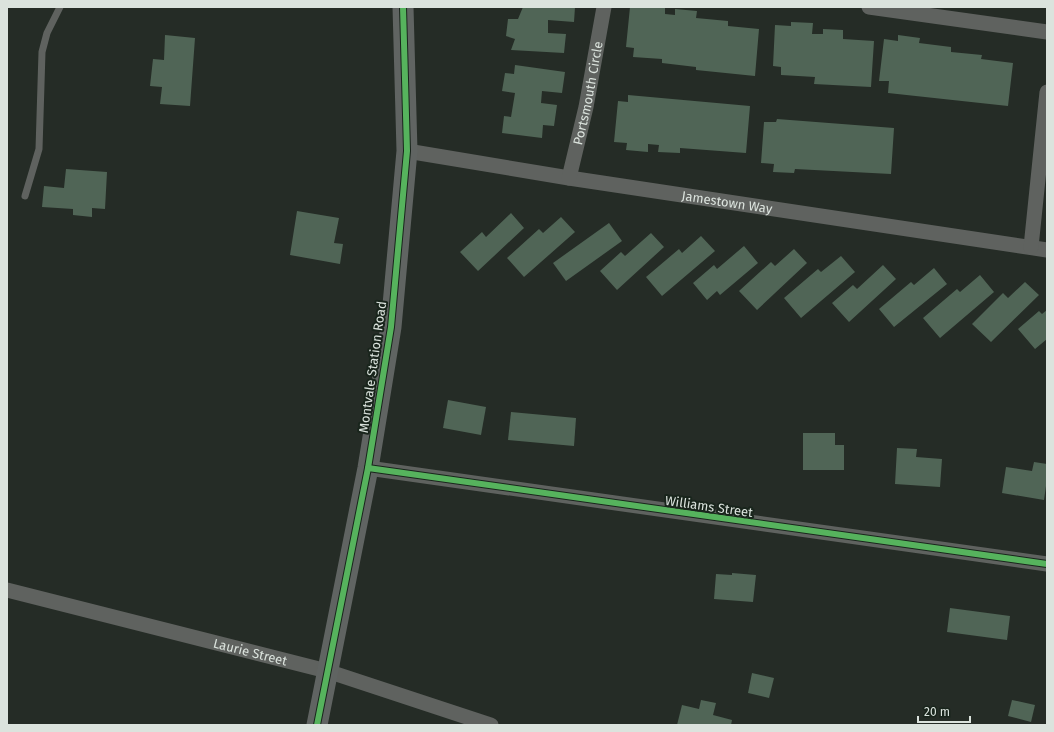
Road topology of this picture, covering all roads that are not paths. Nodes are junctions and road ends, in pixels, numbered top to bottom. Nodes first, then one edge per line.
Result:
1 (60, 7) edge
2 (403, 7) edge
3 (604, 7) edge
4 (869, 7) edge
5 (1047, 32) edge
6 (1047, 92) edge
7 (407, 151) junction
8 (569, 178) junction
9 (25, 196) dead end
10 (1031, 247) junction
11 (1047, 250) edge
12 (368, 468) junction
13 (1047, 564) edge
14 (7, 590) edge
15 (327, 671) junction
16 (316, 725) edge
17 (491, 725) edge

1 - 9 lane
2 - 7 street, Montvale Station Road
3 - 8 street, Portsmouth Circle
4 - 5 street
6 - 10 street
7 - 8 street, Jamestown Way
7 - 12 street, Montvale Station Road
8 - 10 street, Jamestown Way
10 - 11 street, Jamestown Way
12 - 13 street, Williams Street
12 - 15 street, Montvale Station Road
14 - 15 street, Laurie Street
15 - 16 street, Montvale Station Road
15 - 17 street, Laurie Street

